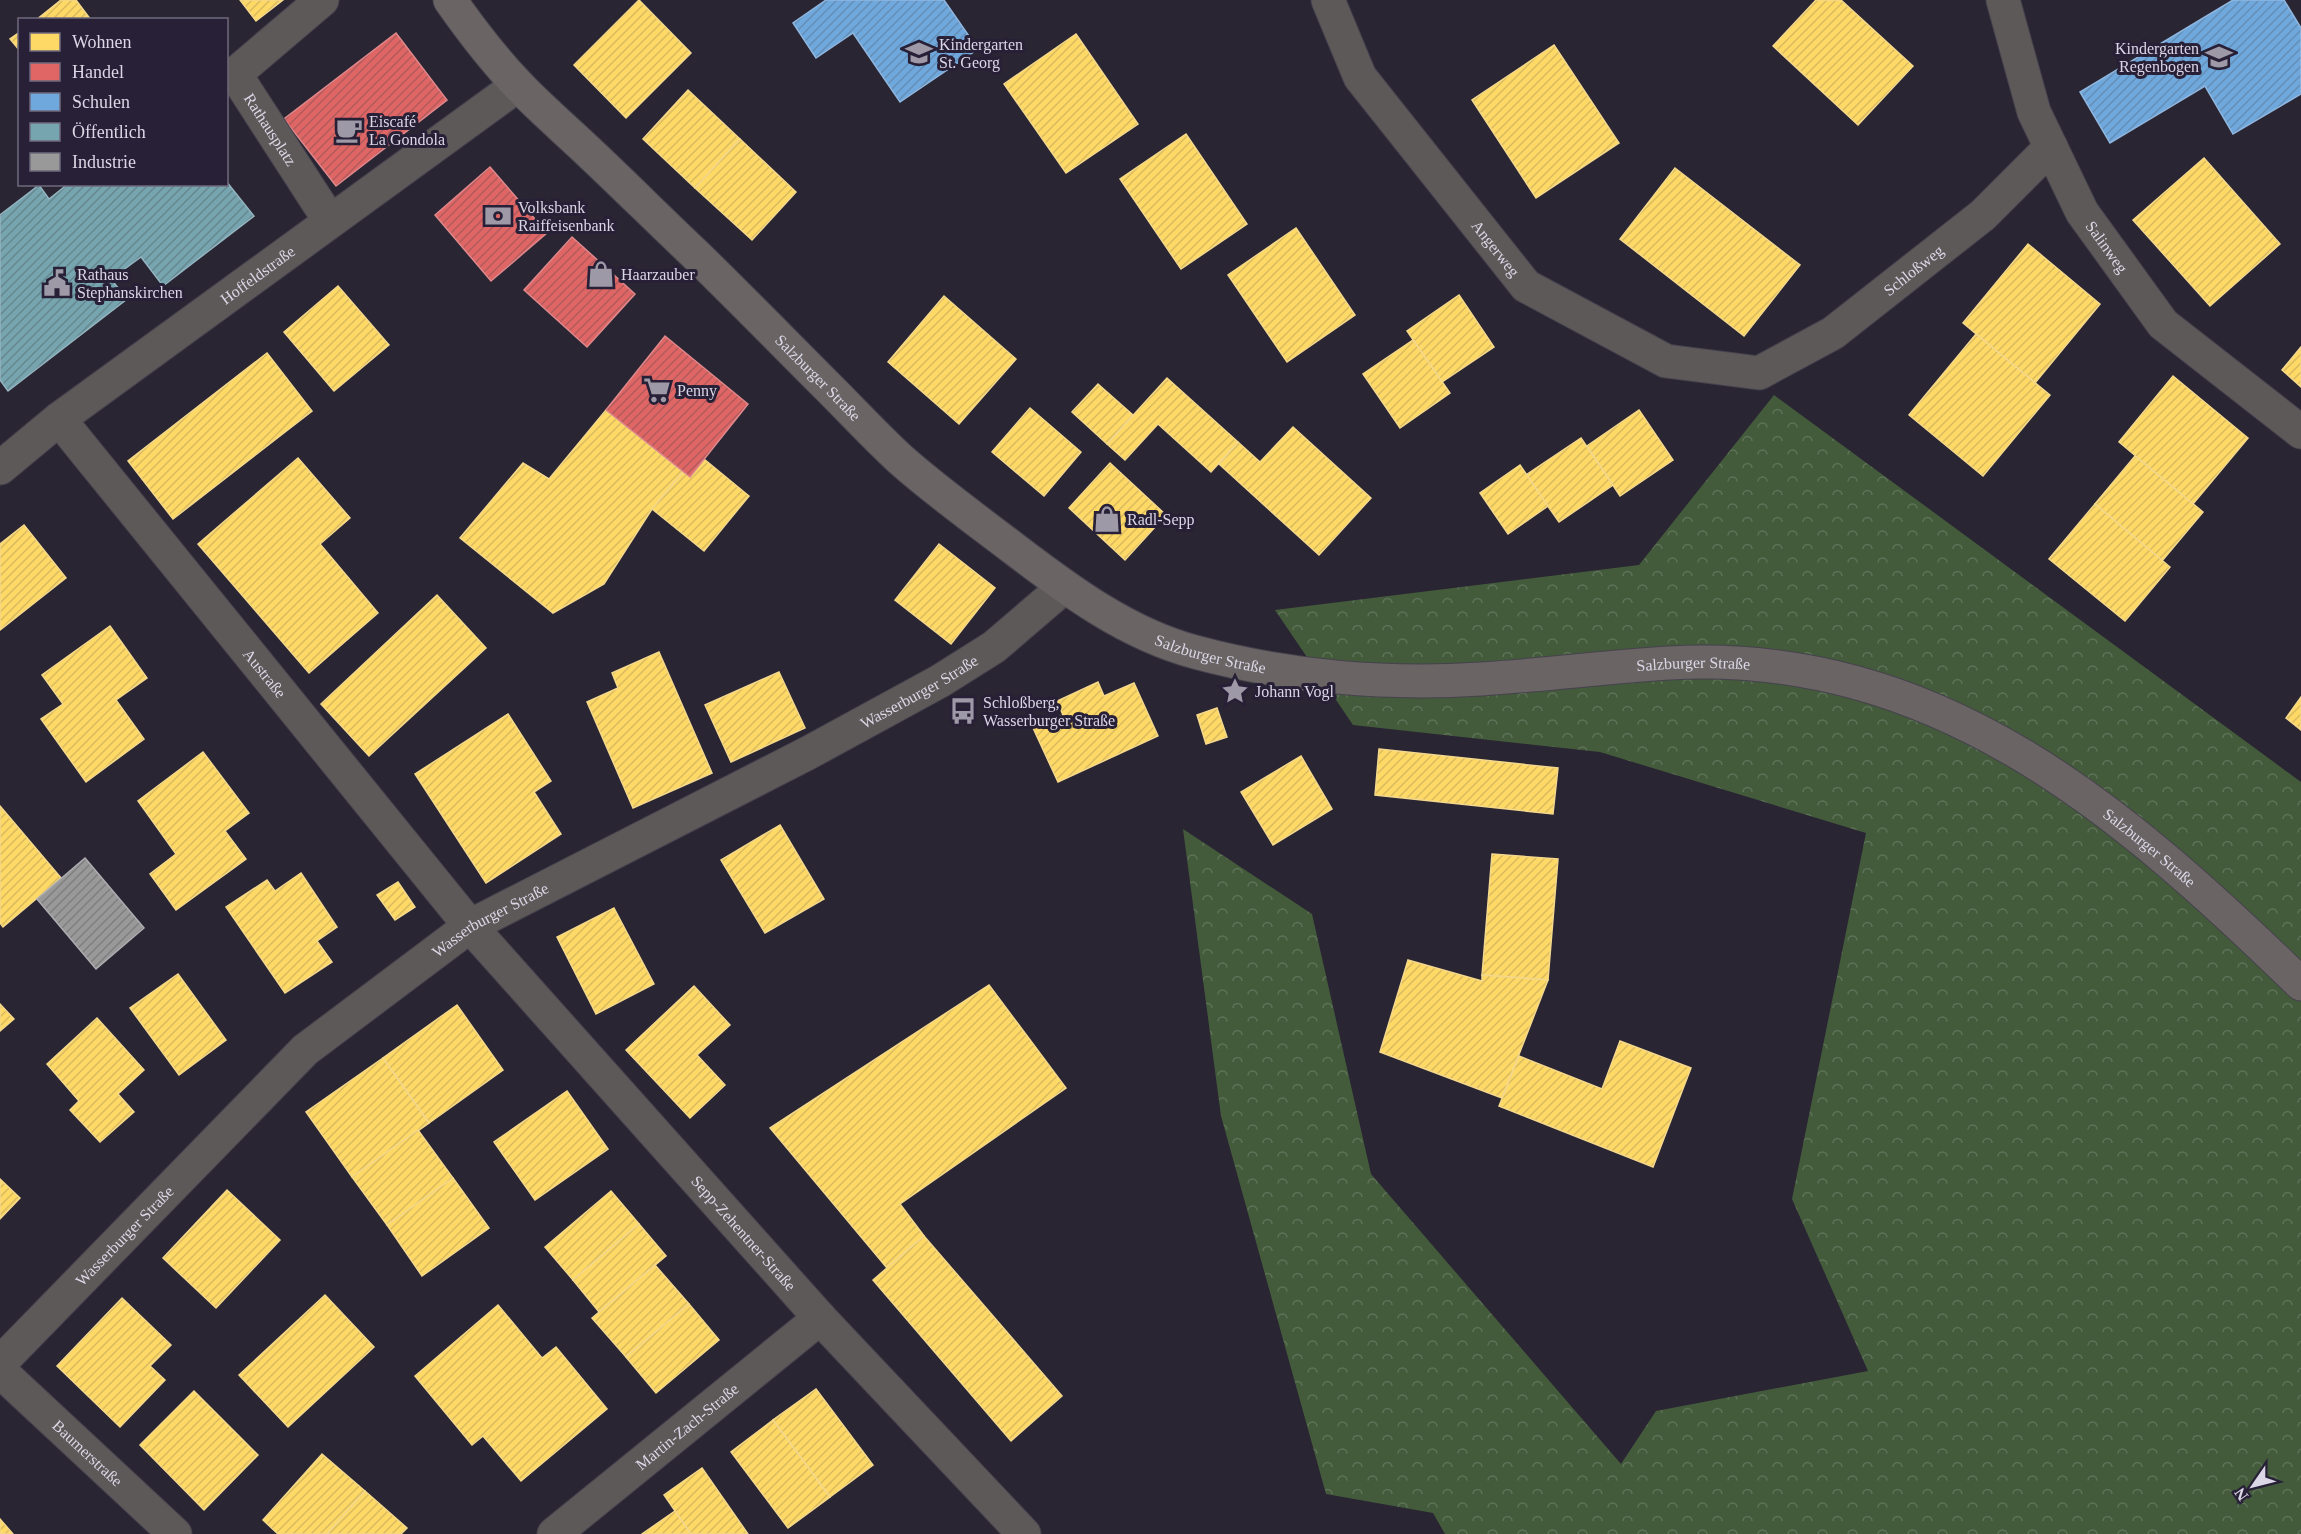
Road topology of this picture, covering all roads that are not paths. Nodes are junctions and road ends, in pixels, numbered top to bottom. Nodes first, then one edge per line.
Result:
1 (322, 0) edge
2 (450, 0) edge
3 (1328, 0) edge
4 (2003, 0) edge
5 (518, 85) junction
6 (2051, 147) junction
7 (330, 221) junction
8 (1759, 373) joint
9 (59, 419) junction
10 (2301, 432) edge
11 (0, 468) edge
12 (1064, 587) junction
13 (470, 926) junction
14 (2301, 984) edge
15 (820, 1318) junction
16 (0, 1363) edge
17 (0, 1371) edge
18 (175, 1534) edge
19 (554, 1534) edge
20 (1024, 1534) edge

1 - 7 street, Rathausplatz
2 - 5 main road, Salzburger Straße
3 - 8 street, Angerweg
4 - 6 street, Salinweg
5 - 7 street, Hoffeldstraße
5 - 12 main road, Salzburger Straße
6 - 8 street, Schloßweg
6 - 10 street, Salinweg
7 - 9 street, Hoffeldstraße
9 - 11 street, Hoffeldstraße
9 - 13 street, Austraße
12 - 13 street, Wasserburger Straße
12 - 14 main road, Salzburger Straße
13 - 15 street, Sepp-Zehentner-Straße
13 - 16 street, Wasserburger Straße
15 - 19 street, Martin-Zach-Straße
15 - 20 street, Sepp-Zehentner-Straße
17 - 18 street, Baumerstraße

